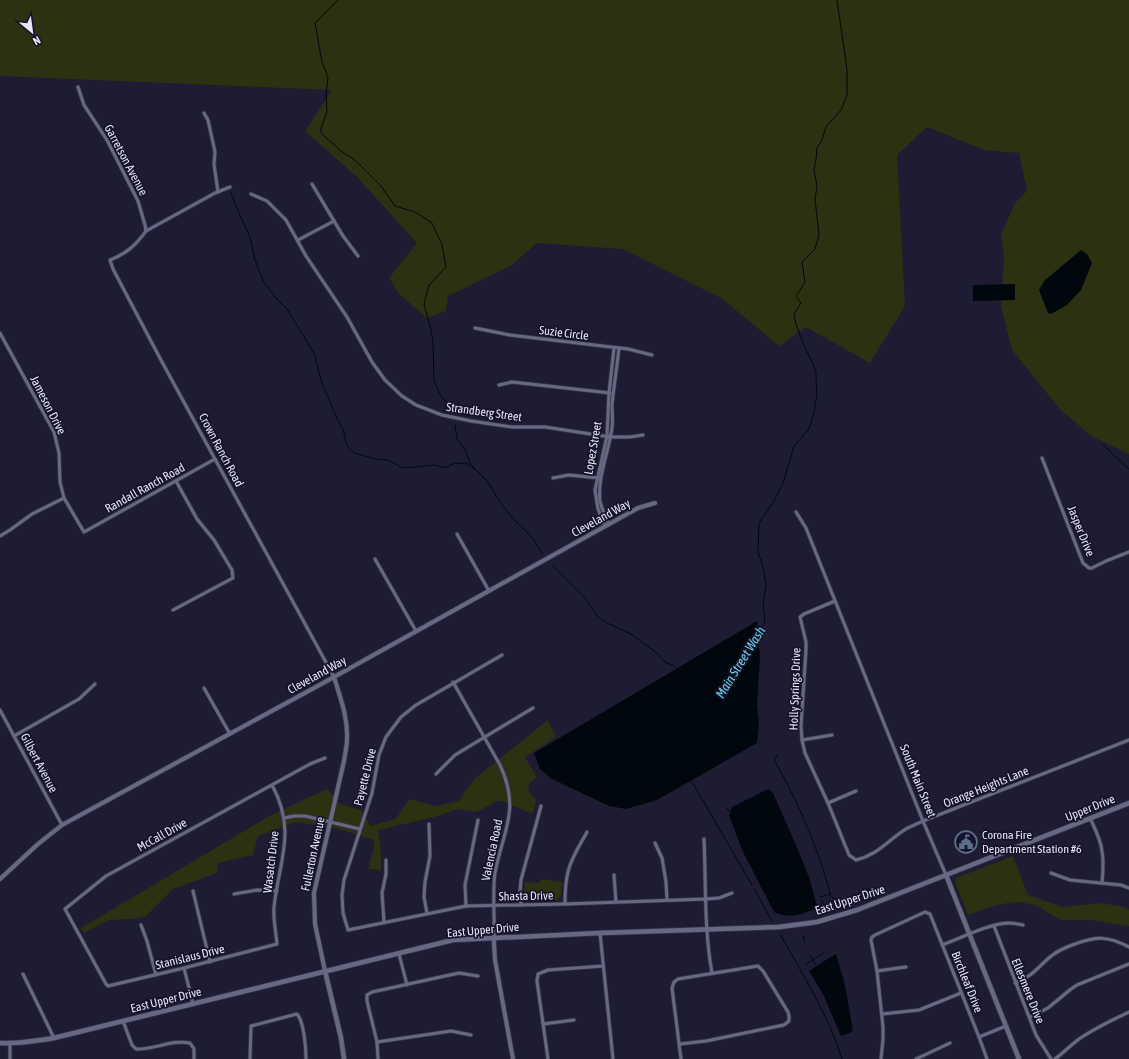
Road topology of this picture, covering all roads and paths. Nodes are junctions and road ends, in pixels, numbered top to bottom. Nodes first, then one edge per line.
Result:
1 (78, 87) dead end
2 (204, 113) dead end
3 (312, 184) dead end
4 (230, 187) dead end
5 (218, 192) junction
6 (251, 194) dead end
7 (334, 221) junction
8 (146, 231) junction
9 (298, 240) junction
10 (358, 256) dead end
11 (475, 328) dead end
12 (0, 333) edge
13 (614, 348) junction
14 (619, 348) junction
15 (652, 355) dead end
16 (499, 385) dead end
17 (609, 393) junction
18 (613, 393) junction
19 (609, 436) junction
20 (643, 436) dead end
21 (1042, 458) dead end
22 (215, 459) junction
23 (553, 478) dead end
24 (599, 478) junction
25 (176, 481) junction
26 (64, 498) junction
27 (655, 503) dead end
28 (796, 512) dead end
29 (607, 525) junction
30 (84, 532) joint
31 (457, 534) dead end
32 (0, 536) edge
33 (1129, 552) edge
34 (375, 559) dead end
35 (489, 591) junction
36 (835, 602) junction
37 (173, 610) dead end
38 (416, 631) junction
39 (502, 655) dead end
40 (334, 677) junction
41 (452, 682) junction
42 (95, 684) dead end
43 (204, 688) dead end
44 (533, 708) dead end
45 (0, 710) edge
46 (230, 734) junction
47 (832, 735) dead end
48 (14, 736) junction
49 (484, 737) junction
50 (802, 740) junction
51 (1129, 740) edge
52 (325, 758) dead end
53 (436, 774) dead end
54 (272, 785) junction
55 (856, 791) dead end
56 (828, 803) junction
57 (1129, 803) edge
58 (541, 806) dead end
59 (284, 818) junction
60 (1090, 818) junction
61 (478, 820) dead end
62 (923, 821) junction
63 (330, 822) junction
64 (428, 824) dead end
65 (62, 825) junction
66 (360, 829) junction
67 (587, 832) dead end
68 (704, 839) dead end
69 (655, 843) dead end
70 (386, 860) dead end
71 (856, 860) joint
72 (1051, 873) dead end
73 (614, 875) dead end
74 (946, 875) junction
75 (0, 879) edge
76 (1102, 883) junction
77 (1129, 888) edge
78 (193, 891) dead end
79 (277, 892) junction
80 (732, 893) dead end
81 (234, 894) dead end
82 (706, 899) junction
83 (666, 900) junction
84 (616, 902) junction
85 (565, 904) junction
86 (520, 905) junction
87 (466, 906) junction
88 (494, 906) junction
89 (427, 913) junction
90 (384, 922) junction
91 (141, 925) dead end
92 (1023, 925) dead end
93 (994, 926) junction
94 (348, 930) joint
95 (707, 930) junction
96 (600, 933) junction
97 (969, 935) junction
98 (494, 938) junction
99 (277, 944) joint
100 (942, 945) junction
101 (1129, 947) edge
102 (399, 954) junction
103 (210, 962) junction
104 (1129, 964) edge
105 (603, 966) junction
106 (906, 967) dead end
107 (184, 968) junction
108 (325, 971) junction
109 (877, 971) junction
110 (712, 973) junction
111 (22, 974) dead end
112 (156, 975) junction
113 (478, 976) dead end
114 (1015, 983) junction
115 (407, 985) junction
116 (108, 986) joint
117 (961, 993) junction
118 (193, 1004) junction
119 (1129, 1012) edge
120 (882, 1014) junction
121 (1030, 1017) junction
122 (574, 1020) dead end
123 (124, 1021) junction
124 (543, 1024) junction
125 (1006, 1026) junction
126 (471, 1035) dead end
127 (979, 1036) junction
128 (54, 1038) junction
129 (377, 1042) junction
130 (0, 1043) edge
131 (10, 1043) junction
132 (950, 1043) dead end
133 (680, 1044) junction
134 (10, 1059) edge
135 (194, 1059) edge
136 (250, 1059) edge
137 (306, 1059) edge
138 (344, 1059) edge
139 (378, 1059) edge
140 (512, 1059) edge
141 (548, 1059) edge
142 (613, 1059) edge
143 (681, 1059) edge
144 (881, 1059) edge
145 (916, 1059) edge
146 (987, 1059) edge
147 (1019, 1059) edge
148 (1051, 1059) edge
149 (1055, 1059) edge

1 - 8 street, Garretson Avenue
2 - 5 street
3 - 7 street
4 - 5 street
5 - 8 street
6 - 9 street, Strandberg Street
7 - 9 street
7 - 10 street
8 - 22 street, Crown Ranch Road
9 - 19 street, Strandberg Street
11 - 13 street, Suzie Circle
12 - 26 street, Jameson Drive
13 - 14 street, Suzie Circle
13 - 17 street, Lopez Street
14 - 15 street, Suzie Circle
14 - 18 street, Lopez Street
16 - 17 street
17 - 18 street
17 - 19 street, Lopez Street
18 - 19 street, Lopez Street
19 - 20 street, Strandberg Street
19 - 24 street, Lopez Street
21 - 33 street, Jasper Drive
22 - 25 street, Randall Ranch Road
22 - 40 street, Crown Ranch Road
23 - 24 street
24 - 29 street, Lopez Street
25 - 30 street, Randall Ranch Road
25 - 37 street
26 - 30 street, Jameson Drive
26 - 32 street
27 - 29 street, Cleveland Way
28 - 36 street, South Main Street
29 - 35 street, Cleveland Way
31 - 35 street
34 - 38 street
35 - 38 street, Cleveland Way
36 - 50 street, Holly Springs Drive
36 - 62 street, South Main Street
38 - 40 street, Cleveland Way
39 - 41 street, Payette Drive
40 - 46 street, Cleveland Way
40 - 63 street, Fullerton Avenue
41 - 49 street, Valencia Road
41 - 66 street, Payette Drive
42 - 48 street
43 - 46 street
44 - 49 street
45 - 48 street, Gilbert Avenue
46 - 65 street, Cleveland Way
47 - 50 street
48 - 65 street, Gilbert Avenue
49 - 53 street
49 - 88 street, Valencia Road
50 - 56 street, Holly Springs Drive
51 - 62 street, Orange Heights Lane
52 - 54 street, McCall Drive
54 - 59 street, Wasatch Drive
54 - 116 street, McCall Drive
55 - 56 street
56 - 71 street, Holly Springs Drive
57 - 60 main road, Upper Drive
58 - 86 street
59 - 63 street
59 - 79 street, Wasatch Drive
60 - 74 main road, Upper Drive
60 - 76 street
61 - 87 street
62 - 71 street, Orange Heights Lane
62 - 74 street, South Main Street
63 - 66 street
63 - 108 street, Fullerton Avenue
64 - 89 street
65 - 75 street, Cleveland Way
66 - 94 street, Payette Drive
67 - 85 street
68 - 82 street
69 - 83 street
70 - 90 street
72 - 76 street
73 - 84 street
74 - 95 main road, East Upper Drive
74 - 97 main road, South Main Street
76 - 77 street
78 - 103 street
79 - 81 street
79 - 99 street, Wasatch Drive
80 - 82 street, Shasta Drive
82 - 83 street, Shasta Drive
82 - 95 street
83 - 84 street, Shasta Drive
84 - 85 street, Shasta Drive
85 - 86 street, Shasta Drive
86 - 88 street, Shasta Drive
87 - 88 street, Shasta Drive
87 - 89 street, Shasta Drive
88 - 98 street, Valencia Road
89 - 90 street, Shasta Drive
90 - 94 street, Shasta Drive
91 - 112 street
92 - 93 street
93 - 97 street
93 - 114 street, Ellesmere Drive
95 - 96 main road, East Upper Drive
95 - 110 street
96 - 98 main road, East Upper Drive
96 - 105 street
97 - 100 street
97 - 125 main road, South Main Street
98 - 102 main road, East Upper Drive
98 - 140 street, Valencia Road
99 - 103 street, Stanislaus Drive
100 - 109 street, Birchleaf Drive
100 - 117 street, Birchleaf Drive
101 - 114 street
102 - 108 main road, East Upper Drive
102 - 115 street
103 - 107 street, Stanislaus Drive
104 - 121 street
105 - 124 street
105 - 142 street
106 - 109 street
107 - 112 street, Stanislaus Drive
107 - 118 street
108 - 118 main road, East Upper Drive
108 - 138 main road, Fullerton Avenue
109 - 120 street
110 - 133 street
110 - 133 street
111 - 128 street
112 - 116 street, Stanislaus Drive
113 - 115 street
114 - 121 street, Ellesmere Drive
115 - 129 street
117 - 120 street
117 - 127 street, Birchleaf Drive
118 - 123 main road, East Upper Drive
119 - 149 street
120 - 144 street
121 - 148 street, Ellesmere Drive
122 - 124 street
123 - 128 main road, East Upper Drive
123 - 135 street
124 - 141 street
125 - 127 street
125 - 147 main road, South Main Street
126 - 129 street
127 - 146 street, Birchleaf Drive
128 - 131 main road, East Upper Drive
129 - 139 street
130 - 131 main road, East Upper Drive
131 - 134 street
132 - 145 street
133 - 143 street
136 - 137 street

